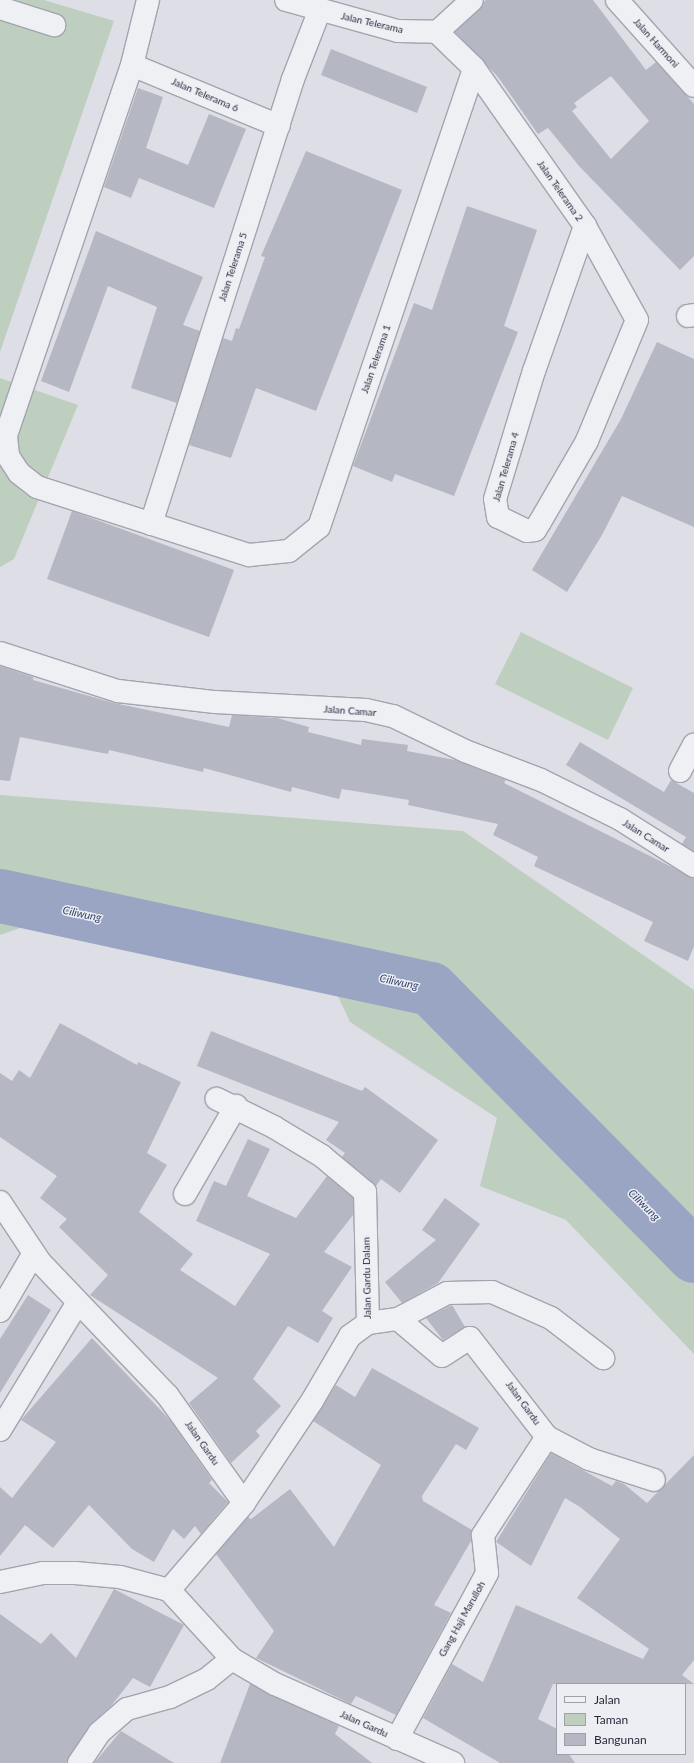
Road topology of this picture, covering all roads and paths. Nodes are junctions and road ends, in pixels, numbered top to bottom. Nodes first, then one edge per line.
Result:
1 (148, 0) edge
2 (286, 0) edge
3 (472, 0) edge
4 (617, 0) edge
5 (0, 8) edge
6 (319, 12) junction
7 (54, 25) dead end
8 (437, 32) junction
9 (132, 65) junction
10 (474, 68) junction
11 (694, 86) edge
12 (278, 126) junction
13 (585, 226) junction
14 (637, 320) joint
15 (151, 524) junction
16 (0, 653) edge
17 (694, 744) edge
18 (680, 771) dead end
19 (694, 866) edge
20 (186, 1194) dead end
21 (0, 1202) edge
22 (34, 1253) junction
23 (77, 1304) junction
24 (0, 1311) edge
25 (398, 1319) junction
26 (368, 1323) junction
27 (603, 1358) dead end
28 (0, 1430) edge
29 (548, 1437) junction
30 (654, 1480) dead end
31 (244, 1503) junction
32 (0, 1582) edge
33 (169, 1590) junction
34 (232, 1658) junction
35 (397, 1739) junction
36 (79, 1763) edge
37 (453, 1763) edge

1 - 9 street, Jalan Telerama 1
2 - 6 street, Jalan Telerama
3 - 8 street
4 - 11 street, Jalan Harmoni
5 - 7 street
6 - 8 street, Jalan Telerama
6 - 12 street, Jalan Telerama 5
8 - 10 street
9 - 12 street, Jalan Telerama 6
9 - 15 street, Jalan Telerama 1
10 - 13 street, Jalan Telerama 2
10 - 15 street, Jalan Telerama 1
12 - 15 street, Jalan Telerama 5
13 - 14 street, Jalan Telerama 2
13 - 14 street, Jalan Telerama 4
16 - 19 street, Jalan Camar
17 - 18 street
20 - 26 street, Jalan Gardu Dalam
21 - 22 street, Jalan Gardu
22 - 23 street, Jalan Gardu
22 - 24 street
23 - 28 street
23 - 31 street, Jalan Gardu
25 - 26 street
25 - 27 street
25 - 29 street, Jalan Gardu
26 - 31 street, Jalan Gardu Dalam
29 - 30 street, Jalan Gardu
29 - 35 street, Gang Haji Marulloh
31 - 33 street
32 - 33 street
33 - 34 street, Jalan Gardu
34 - 35 street, Jalan Gardu
34 - 36 street
35 - 37 street, Jalan Gardu

